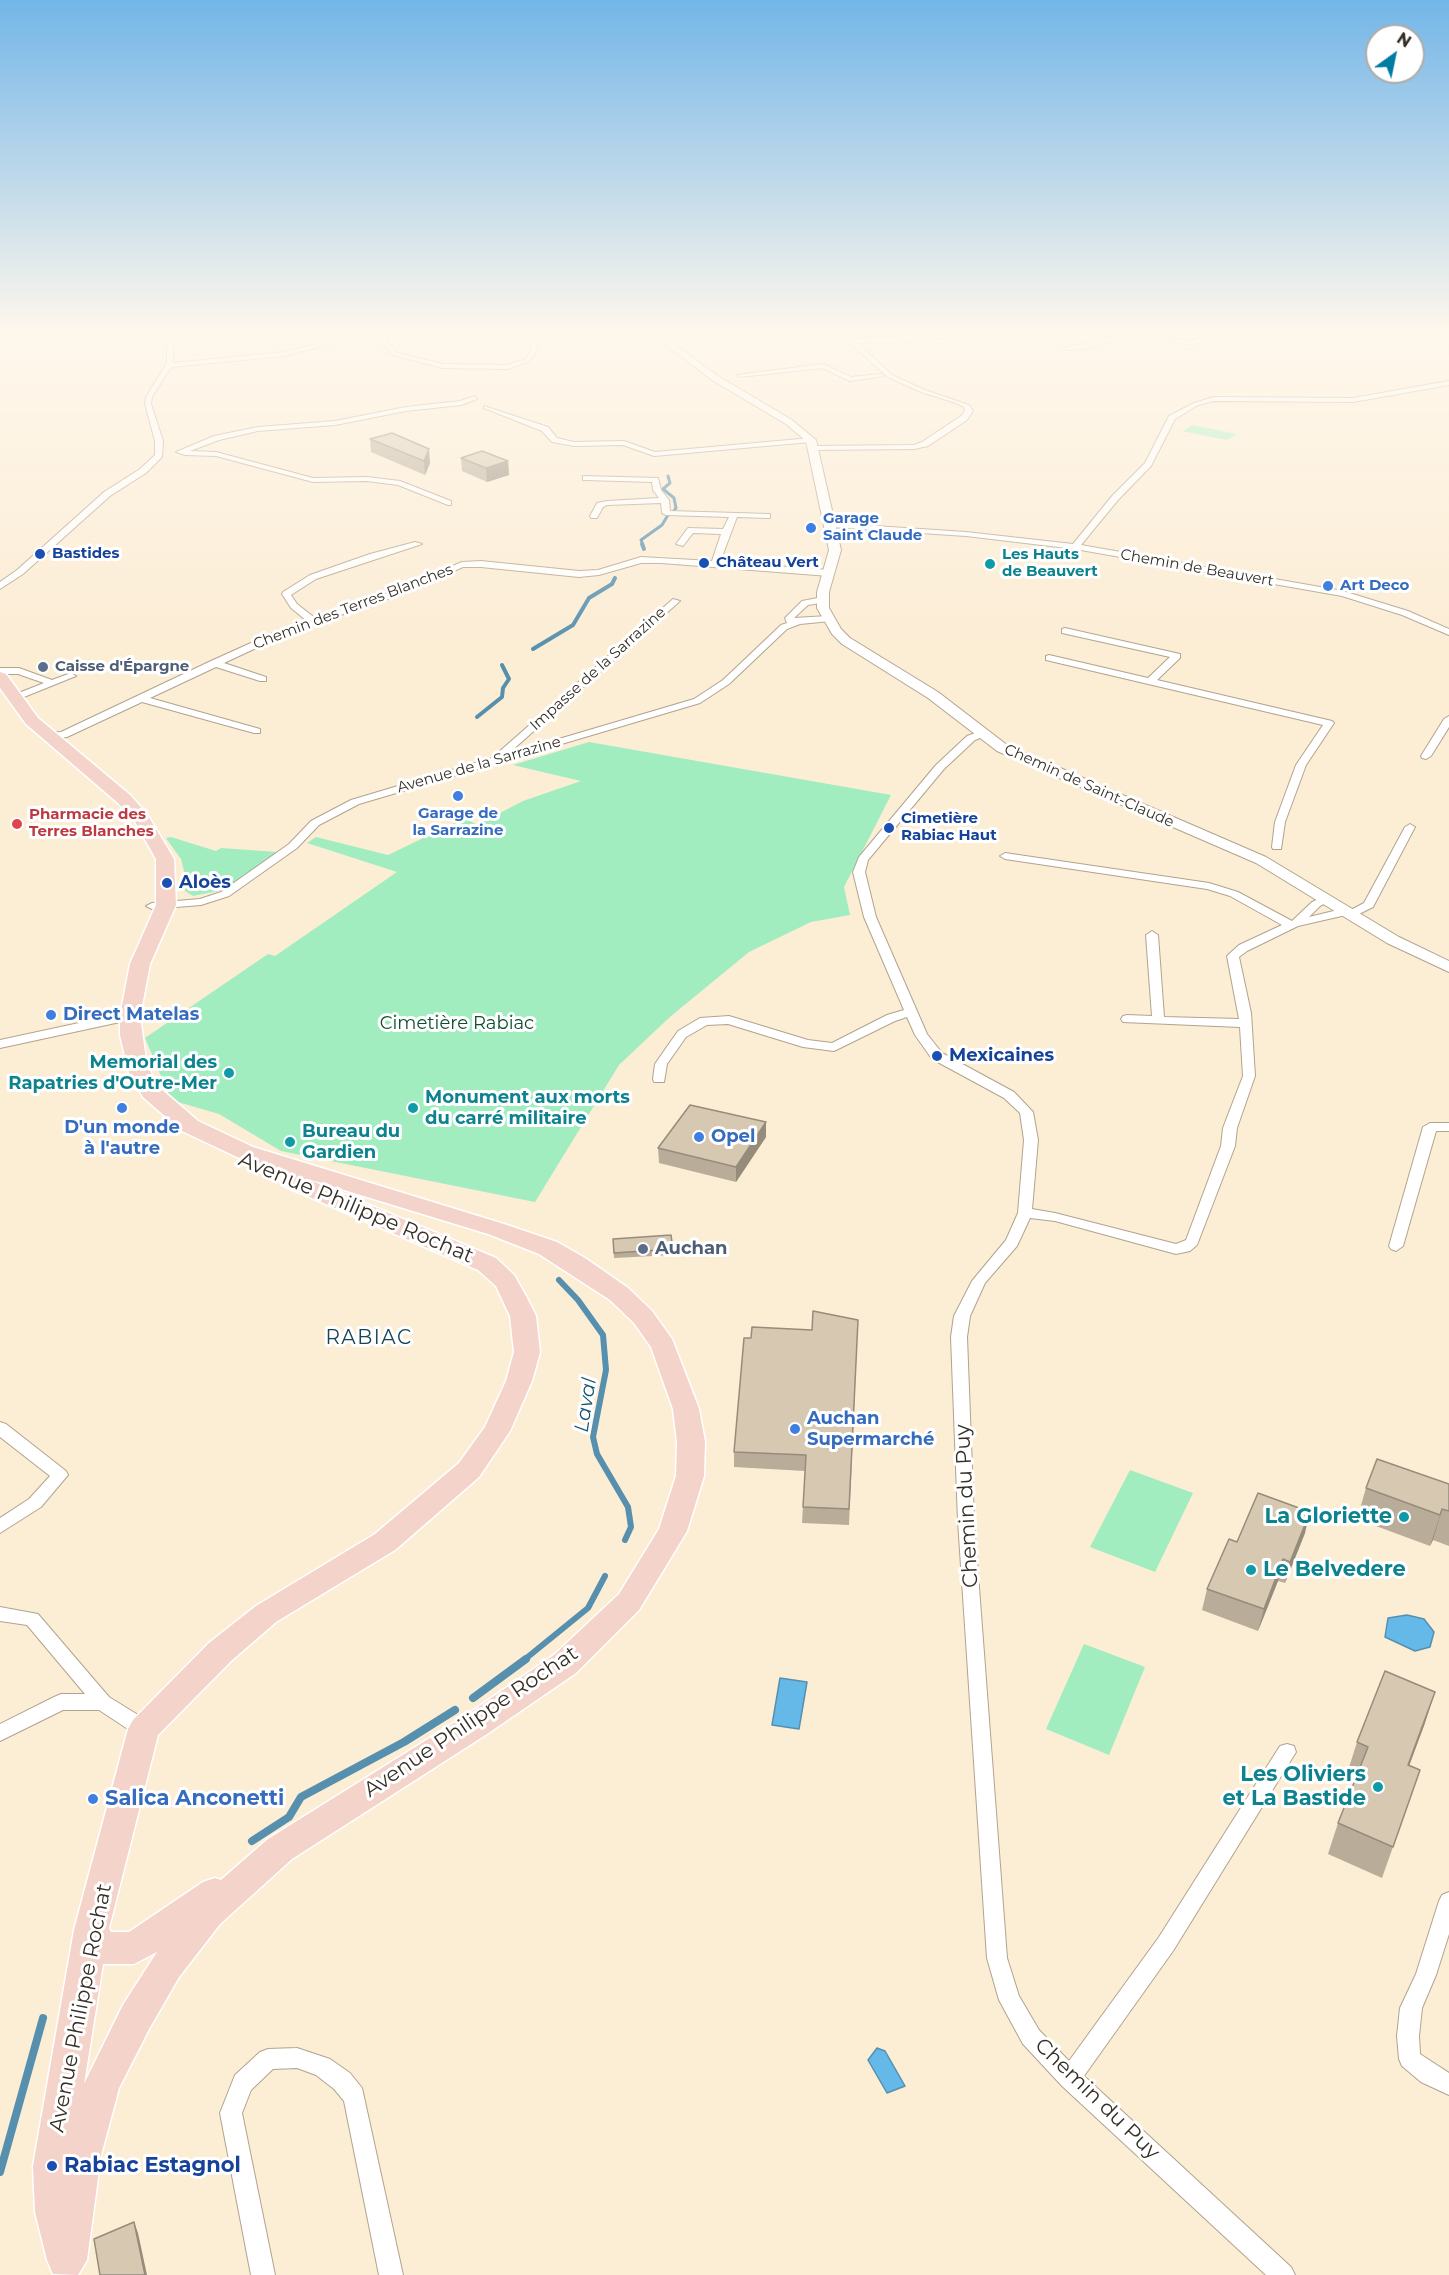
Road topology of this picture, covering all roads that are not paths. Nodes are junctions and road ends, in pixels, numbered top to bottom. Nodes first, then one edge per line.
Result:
1 (157, 436) edge
2 (225, 436) edge
3 (552, 436) edge
4 (803, 436) edge
5 (937, 436) edge
6 (1163, 436) edge
7 (811, 444) junction
8 (586, 478) dead end
9 (665, 500) junction
10 (448, 503) dead end
11 (734, 515) junction
12 (594, 516) dead end
13 (767, 516) dead end
14 (830, 525) junction
15 (726, 532) junction
16 (418, 544) dead end
17 (680, 544) dead end
18 (1075, 547) junction
19 (715, 564) junction
20 (829, 573) junction
21 (0, 586) edge
22 (823, 600) junction
23 (676, 601) dead end
24 (828, 619) junction
25 (313, 621) junction
26 (792, 623) junction
27 (1065, 631) dead end
28 (1449, 632) edge
29 (1049, 658) dead end
30 (214, 663) junction
31 (0, 671) edge
32 (71, 676) dead end
33 (0, 677) edge
34 (263, 679) dead end
35 (1151, 681) junction
36 (52, 683) junction
37 (14, 698) junction
38 (140, 698) junction
39 (1449, 719) edge
40 (256, 731) dead end
41 (48, 736) junction
42 (986, 738) junction
43 (1426, 756) dead end
44 (494, 761) junction
45 (1410, 827) dead end
46 (1277, 847) dead end
47 (1005, 856) dead end
48 (1327, 899) junction
49 (159, 905) junction
50 (1348, 913) junction
51 (1293, 925) junction
52 (1152, 935) dead end
53 (1449, 967) edge
54 (910, 1012) junction
55 (124, 1017) junction
56 (1158, 1018) junction
57 (1127, 1019) dead end
58 (1244, 1023) junction
59 (0, 1044) edge
60 (659, 1079) dead end
61 (1449, 1127) edge
62 (447, 1213) junction
63 (1024, 1213) junction
64 (433, 1239) junction
65 (1396, 1246) dead end
66 (0, 1428) edge
67 (0, 1527) edge
68 (0, 1614) edge
69 (102, 1702) junction
70 (144, 1729) junction
71 (0, 1733) edge
72 (1287, 1752) dead end
73 (280, 1849) junction
74 (1449, 1901) edge
75 (91, 1930) junction
76 (1070, 2078) junction
77 (1449, 2084) edge
78 (68, 2267) edge
79 (263, 2275) edge
80 (391, 2275) edge
81 (1282, 2275) edge

1 - 21 street
2 - 10 street
3 - 7 street
4 - 7 street
5 - 7 street
6 - 18 street
7 - 14 street, Chemin de Saint-Claude
8 - 9 street
9 - 11 street
9 - 12 street
11 - 13 street
11 - 15 street
14 - 18 street, Chemin de Beauvert
14 - 20 street, Chemin de Saint-Claude
15 - 17 street
15 - 19 street
16 - 25 street
18 - 28 street, Chemin de Beauvert
19 - 20 street, Chemin des Terres Blanches
19 - 25 street, Chemin des Terres Blanches
20 - 22 street, Chemin de Saint-Claude
22 - 24 street, Chemin de Saint-Claude
22 - 26 street, Avenue de la Sarrazine
23 - 44 street, Impasse de la Sarrazine
24 - 26 street, Avenue de la Sarrazine
24 - 42 street, Chemin de Saint-Claude
25 - 30 street, Chemin des Terres Blanches
26 - 44 street, Avenue de la Sarrazine
27 - 35 street
29 - 35 street
30 - 34 street
30 - 38 street, Chemin des Terres Blanches
31 - 36 street
32 - 36 street
33 - 37 main road
35 - 46 street
36 - 37 street
37 - 41 main road
38 - 40 street
38 - 41 street, Chemin des Terres Blanches
39 - 43 street
41 - 49 main road
42 - 48 street, Chemin de Saint-Claude
42 - 54 street, Chemin du Puy
44 - 49 street, Avenue de la Sarrazine
45 - 50 street
47 - 51 street
48 - 50 street, Chemin de Saint-Claude
48 - 51 street
49 - 55 main road, Avenue Philippe Rochat
50 - 51 street
50 - 53 street, Chemin de Saint-Claude
51 - 58 street
52 - 56 street
54 - 60 street
54 - 63 street, Chemin du Puy
55 - 59 street
55 - 62 main road, Avenue Philippe Rochat
55 - 64 main road, Avenue Philippe Rochat
56 - 57 street
56 - 58 street
58 - 63 street
61 - 65 street
62 - 64 main road
62 - 73 main road, Avenue Philippe Rochat
63 - 76 street, Chemin du Puy
64 - 70 main road, Avenue Philippe Rochat
66 - 67 street
68 - 69 street
69 - 70 street
69 - 71 street
70 - 75 main road, Avenue Philippe Rochat
72 - 76 street
73 - 75 main road
73 - 78 main road, Avenue Philippe Rochat
74 - 77 street
75 - 78 main road, Avenue Philippe Rochat
76 - 81 street, Chemin du Puy
79 - 80 street

